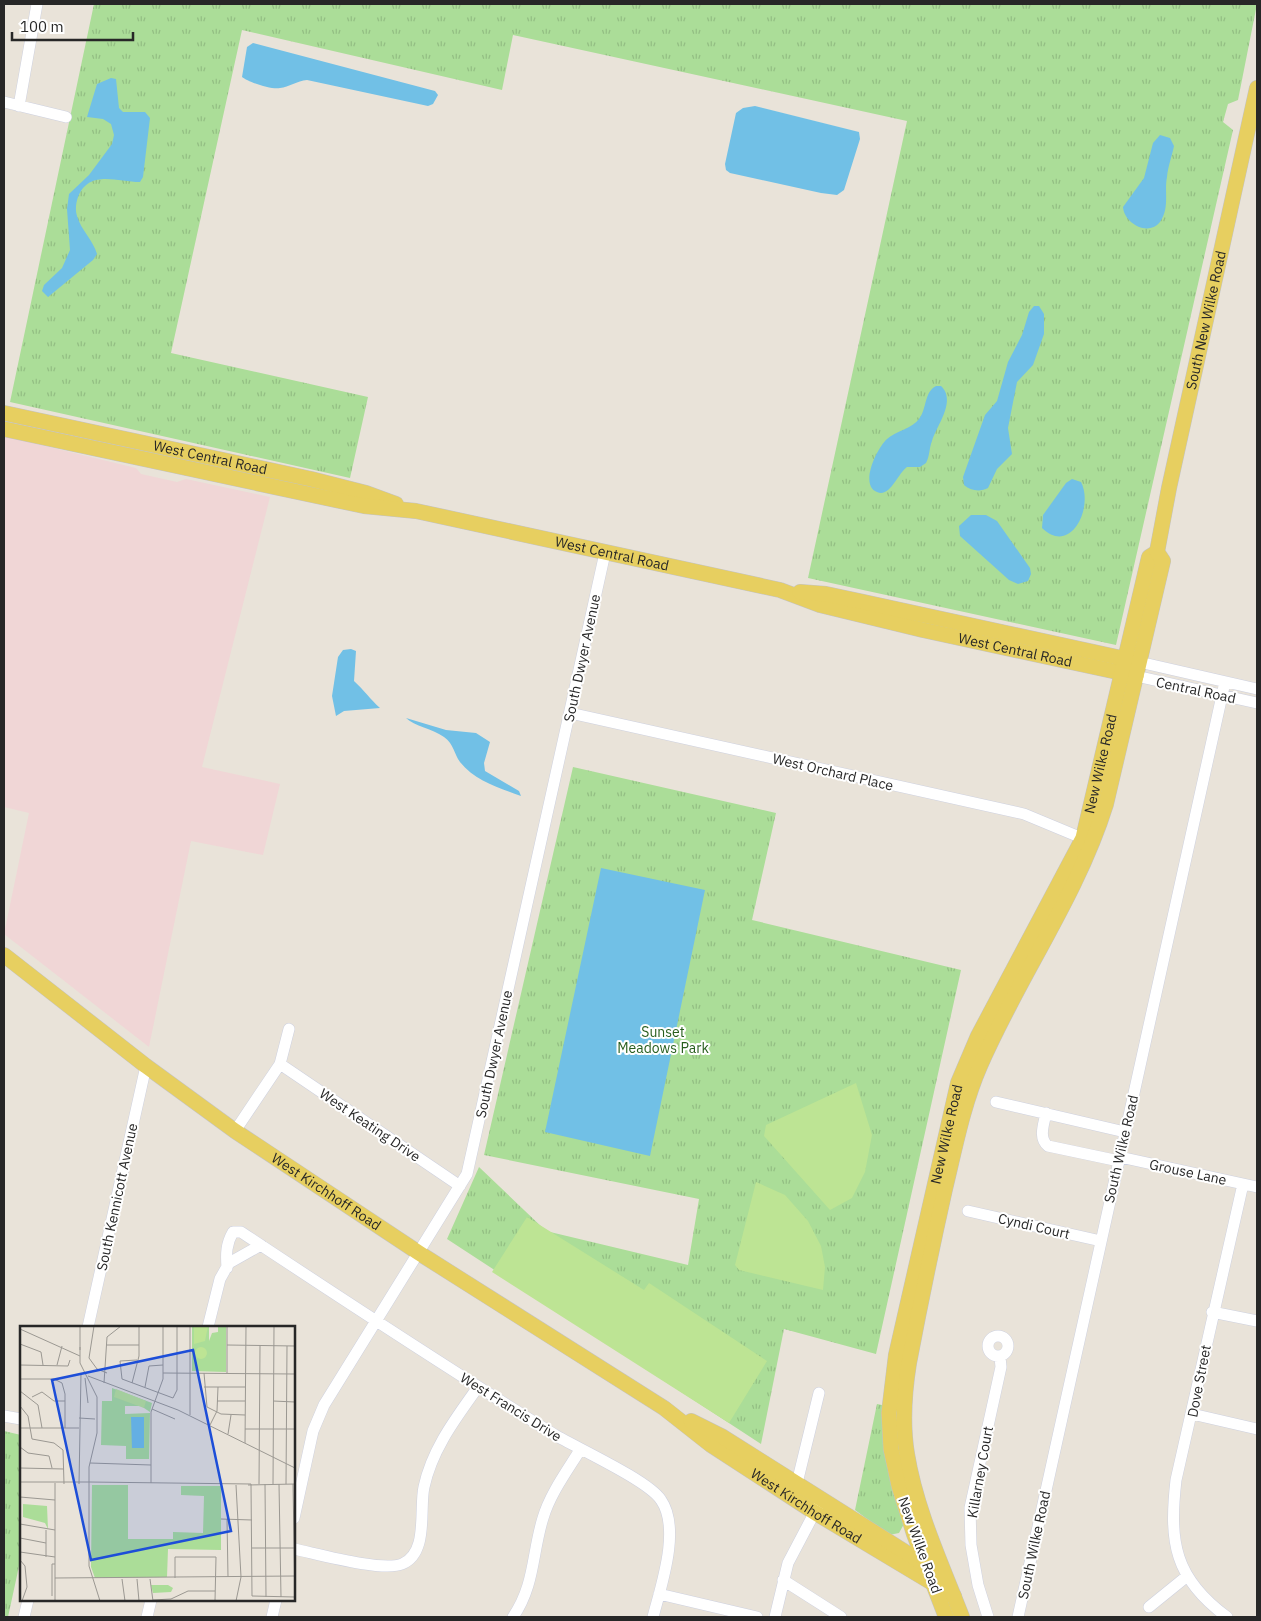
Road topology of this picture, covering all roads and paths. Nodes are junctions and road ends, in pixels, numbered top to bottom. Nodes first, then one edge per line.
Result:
1 (37, 4) edge
2 (1257, 88) edge
3 (4, 102) edge
4 (19, 106) junction
5 (66, 117) dead end
6 (4, 413) edge
7 (4, 429) edge
8 (416, 511) junction
9 (605, 553) junction
10 (1130, 668) junction
11 (1226, 682) junction
12 (1257, 688) edge
13 (1222, 696) junction
14 (1257, 703) edge
15 (570, 713) junction
16 (1088, 841) junction
17 (4, 955) edge
18 (289, 1029) dead end
19 (280, 1064) junction
20 (146, 1066) junction
21 (996, 1102) dead end
22 (1046, 1113) junction
23 (235, 1131) junction
24 (1125, 1132) junction
25 (1119, 1159) junction
26 (1243, 1184) junction
27 (460, 1186) junction
28 (1257, 1187) edge
29 (968, 1211) dead end
30 (1101, 1241) junction
31 (261, 1245) junction
32 (419, 1253) junction
33 (227, 1268) junction
34 (1212, 1312) junction
35 (376, 1319) junction
36 (1257, 1322) edge
37 (88, 1326) edge
38 (208, 1326) edge
39 (1000, 1357) dead end
40 (478, 1387) junction
41 (819, 1393) dead end
42 (664, 1408) junction
43 (1192, 1414) junction
44 (4, 1416) edge
45 (20, 1419) edge
46 (1257, 1429) edge
47 (580, 1450) junction
48 (298, 1480) edge
49 (797, 1483) junction
50 (818, 1506) junction
51 (295, 1508) edge
52 (909, 1518) junction
53 (886, 1539) junction
54 (295, 1549) edge
55 (928, 1566) junction
56 (1186, 1577) junction
57 (948, 1578) junction
58 (783, 1580) junction
59 (934, 1586) junction
60 (659, 1594) junction
61 (954, 1596) junction
62 (28, 1601) edge
63 (151, 1601) edge
64 (276, 1601) edge
65 (1149, 1607) dead end
66 (24, 1617) edge
67 (147, 1617) edge
68 (272, 1617) edge
69 (513, 1617) edge
70 (653, 1617) edge
71 (757, 1617) edge
72 (775, 1617) edge
73 (841, 1617) edge
74 (946, 1617) edge
75 (962, 1617) edge
76 (988, 1617) edge
77 (1018, 1617) edge
78 (1227, 1617) edge

1 - 4 street
2 - 10 main road, South New Wilke Road
3 - 4 street
4 - 5 street
6 - 8 main road, West Central Road
7 - 8 main road, West Central Road
8 - 9 main road, West Central Road
9 - 10 main road, West Central Road
9 - 15 street, South Dwyer Avenue
10 - 11 street, Central Road
10 - 13 street, Central Road
10 - 16 main road, New Wilke Road
11 - 12 street, Central Road
11 - 13 street, South Wilke Road
13 - 14 street, Central Road
13 - 24 street, South Wilke Road
15 - 16 street, West Orchard Place
15 - 27 street, South Dwyer Avenue
16 - 52 main road, New Wilke Road
16 - 57 main road, New Wilke Road
17 - 20 main road, West Kirchhoff Road
18 - 19 street
19 - 23 street
19 - 27 street, West Keating Drive
20 - 23 main road, West Kirchhoff Road
20 - 37 street, South Kennicott Avenue
21 - 22 street
22 - 24 street
22 - 25 street, Grouse Lane
23 - 32 main road, West Kirchhoff Road
24 - 25 street, South Wilke Road
25 - 26 street, Grouse Lane
25 - 30 street, South Wilke Road
26 - 28 street, Grouse Lane
26 - 34 street, Dove Street
27 - 32 street, South Dwyer Avenue
29 - 30 street, Cyndi Court
30 - 77 street, South Wilke Road
31 - 33 street
31 - 33 street, West Francis Drive
31 - 35 street, West Francis Drive
32 - 35 street, South Dwyer Avenue
32 - 42 main road, West Kirchhoff Road
33 - 38 street
34 - 36 street
34 - 43 street, Dove Street
35 - 40 street, West Francis Drive
35 - 48 street, South Dwyer Avenue
39 - 76 street, Killarney Court
40 - 47 street, West Francis Drive
40 - 54 street
41 - 49 street
42 - 49 main road, West Kirchhoff Road
42 - 50 main road, West Kirchhoff Road
43 - 46 street
43 - 56 street, Dove Street
44 - 45 street
47 - 60 street, West Francis Drive
47 - 69 street
48 - 51 street, South Dwyer Avenue
49 - 50 main road, West Kirchhoff Road
50 - 53 main road, West Kirchhoff Road
50 - 58 street
50 - 59 main road, West Kirchhoff Road
52 - 53 main road
52 - 55 main road, New Wilke Road
53 - 55 main road, West Kirchhoff Road
55 - 57 main road, West Kirchhoff Road
55 - 59 main road, New Wilke Road
56 - 65 street
56 - 78 street
57 - 61 main road, New Wilke Road
58 - 72 street
58 - 73 street
59 - 61 main road, West Kirchhoff Road
59 - 74 main road, New Wilke Road
60 - 70 street, West Francis Drive
60 - 71 street
61 - 75 main road, New Wilke Road
62 - 66 street
63 - 67 street
64 - 68 street

